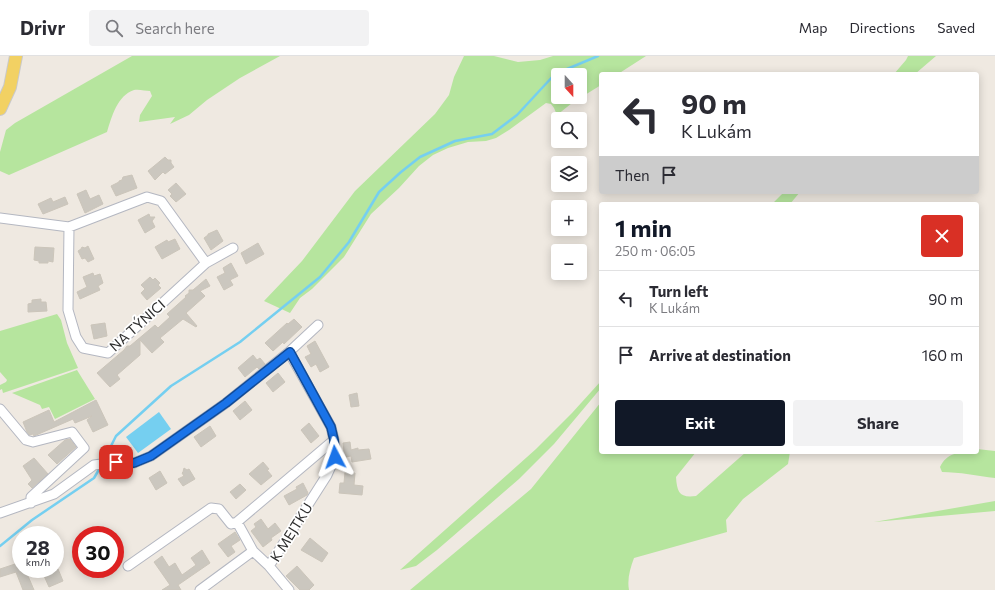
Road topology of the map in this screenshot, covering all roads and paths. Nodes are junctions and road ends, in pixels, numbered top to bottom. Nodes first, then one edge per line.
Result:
1 (16, 56) edge
2 (0, 109) edge
3 (0, 218) edge
4 (69, 228) junction
5 (233, 248) dead end
6 (206, 263) junction
7 (318, 326) dead end
8 (290, 352) junction
9 (0, 409) edge
10 (334, 440) junction
11 (31, 503) junction
12 (0, 513) edge
13 (236, 522) junction
14 (253, 550) junction
15 (128, 566) dead end
16 (269, 566) junction
17 (200, 590) edge
18 (289, 590) edge

1 - 2 main road
3 - 4 street
4 - 6 street
4 - 6 street, NA TÝNICI
5 - 6 street, NA TÝNICI
7 - 8 street
8 - 10 street, K MEJTKU
8 - 11 street
9 - 11 street
10 - 13 street
10 - 16 street, K MEJTKU
11 - 12 street
13 - 14 street, K MEJTKU
13 - 15 street
14 - 16 street, K MEJTKU
14 - 17 street
16 - 18 street

